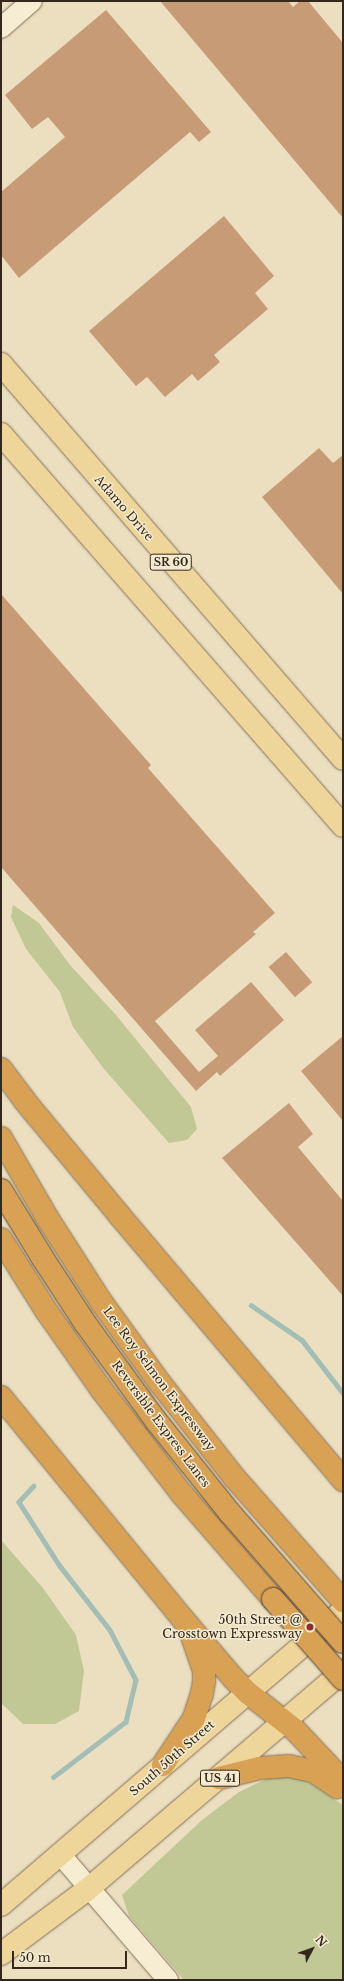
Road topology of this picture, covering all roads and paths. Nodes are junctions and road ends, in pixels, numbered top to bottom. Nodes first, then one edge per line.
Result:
1 (32, 1) edge
2 (1, 28) edge
3 (1, 364) edge
4 (1, 434) edge
5 (343, 759) edge
6 (343, 826) edge
7 (1, 1069) edge
8 (1, 1138) edge
9 (1, 1190) edge
10 (1, 1239) edge
11 (1, 1397) edge
12 (340, 1475) edge
13 (343, 1601) edge
14 (343, 1612) edge
15 (182, 1618) junction
16 (343, 1642) edge
17 (343, 1671) edge
18 (343, 1679) edge
19 (248, 1693) junction
20 (285, 1722) junction
21 (163, 1765) junction
22 (220, 1778) junction
23 (343, 1781) edge
24 (343, 1791) edge
25 (60, 1854) junction
26 (88, 1889) junction
27 (1, 1905) edge
28 (1, 1954) edge
29 (168, 1980) edge

1 - 2 street
3 - 5 main road, Adamo Drive / SR 60
4 - 6 main road
7 - 12 highway
8 - 13 highway, Lee Roy Selmon Expressway
9 - 16 highway, Reversible Express Lanes, bridge
10 - 18 highway, bridge
11 - 15 highway
14 - 19 main road, South 50th Street
15 - 19 highway
15 - 21 highway
17 - 20 main road, US 41
19 - 20 highway
19 - 21 main road, South 50th Street
20 - 22 main road, US 41
20 - 23 highway
21 - 25 main road, South 50th Street
22 - 24 highway
22 - 26 main road, US 41
25 - 26 street
25 - 27 main road, South 50th Street
26 - 28 main road, US 41
26 - 29 street

